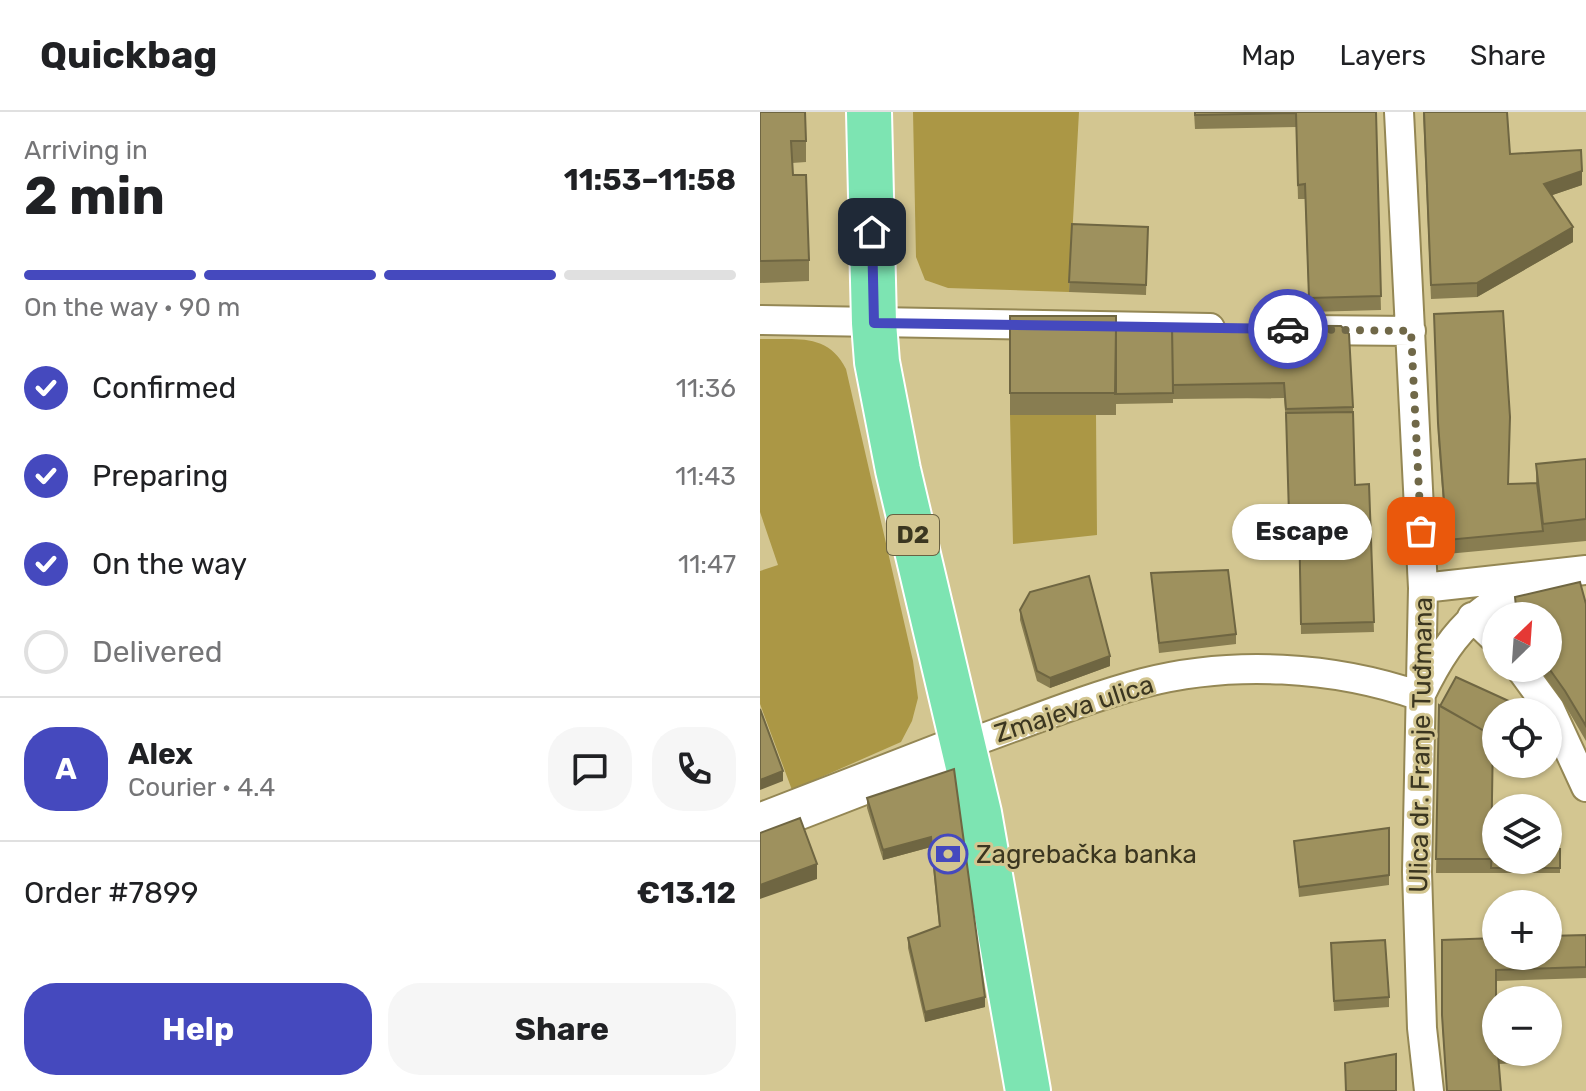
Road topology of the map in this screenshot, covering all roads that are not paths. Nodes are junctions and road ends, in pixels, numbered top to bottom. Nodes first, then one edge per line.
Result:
1 (869, 112) edge
2 (1399, 112) edge
3 (760, 320) edge
4 (874, 323) junction
5 (1239, 329) edge
6 (1286, 329) edge
7 (1411, 331) junction
8 (1575, 572) edge
9 (1423, 588) junction
10 (1472, 617) junction
11 (1482, 627) edge
12 (1530, 682) edge
13 (1420, 696) junction
14 (964, 745) junction
15 (1586, 787) edge
16 (760, 824) edge
17 (1028, 1091) edge
18 (1429, 1091) edge

1 - 4 main road, D2
2 - 7 street, Ulica dr. Franje Tuđmana
3 - 4 street
4 - 5 street
4 - 14 main road, D2
6 - 7 street
7 - 9 street, Ulica dr. Franje Tuđmana
8 - 9 street
8 - 10 street
9 - 13 street, Ulica dr. Franje Tuđmana
10 - 11 street
10 - 13 street
12 - 15 street
13 - 14 street, Zmajeva ulica
13 - 18 street, Ulica dr. Franje Tuđmana
14 - 16 main road
14 - 17 main road, D2

